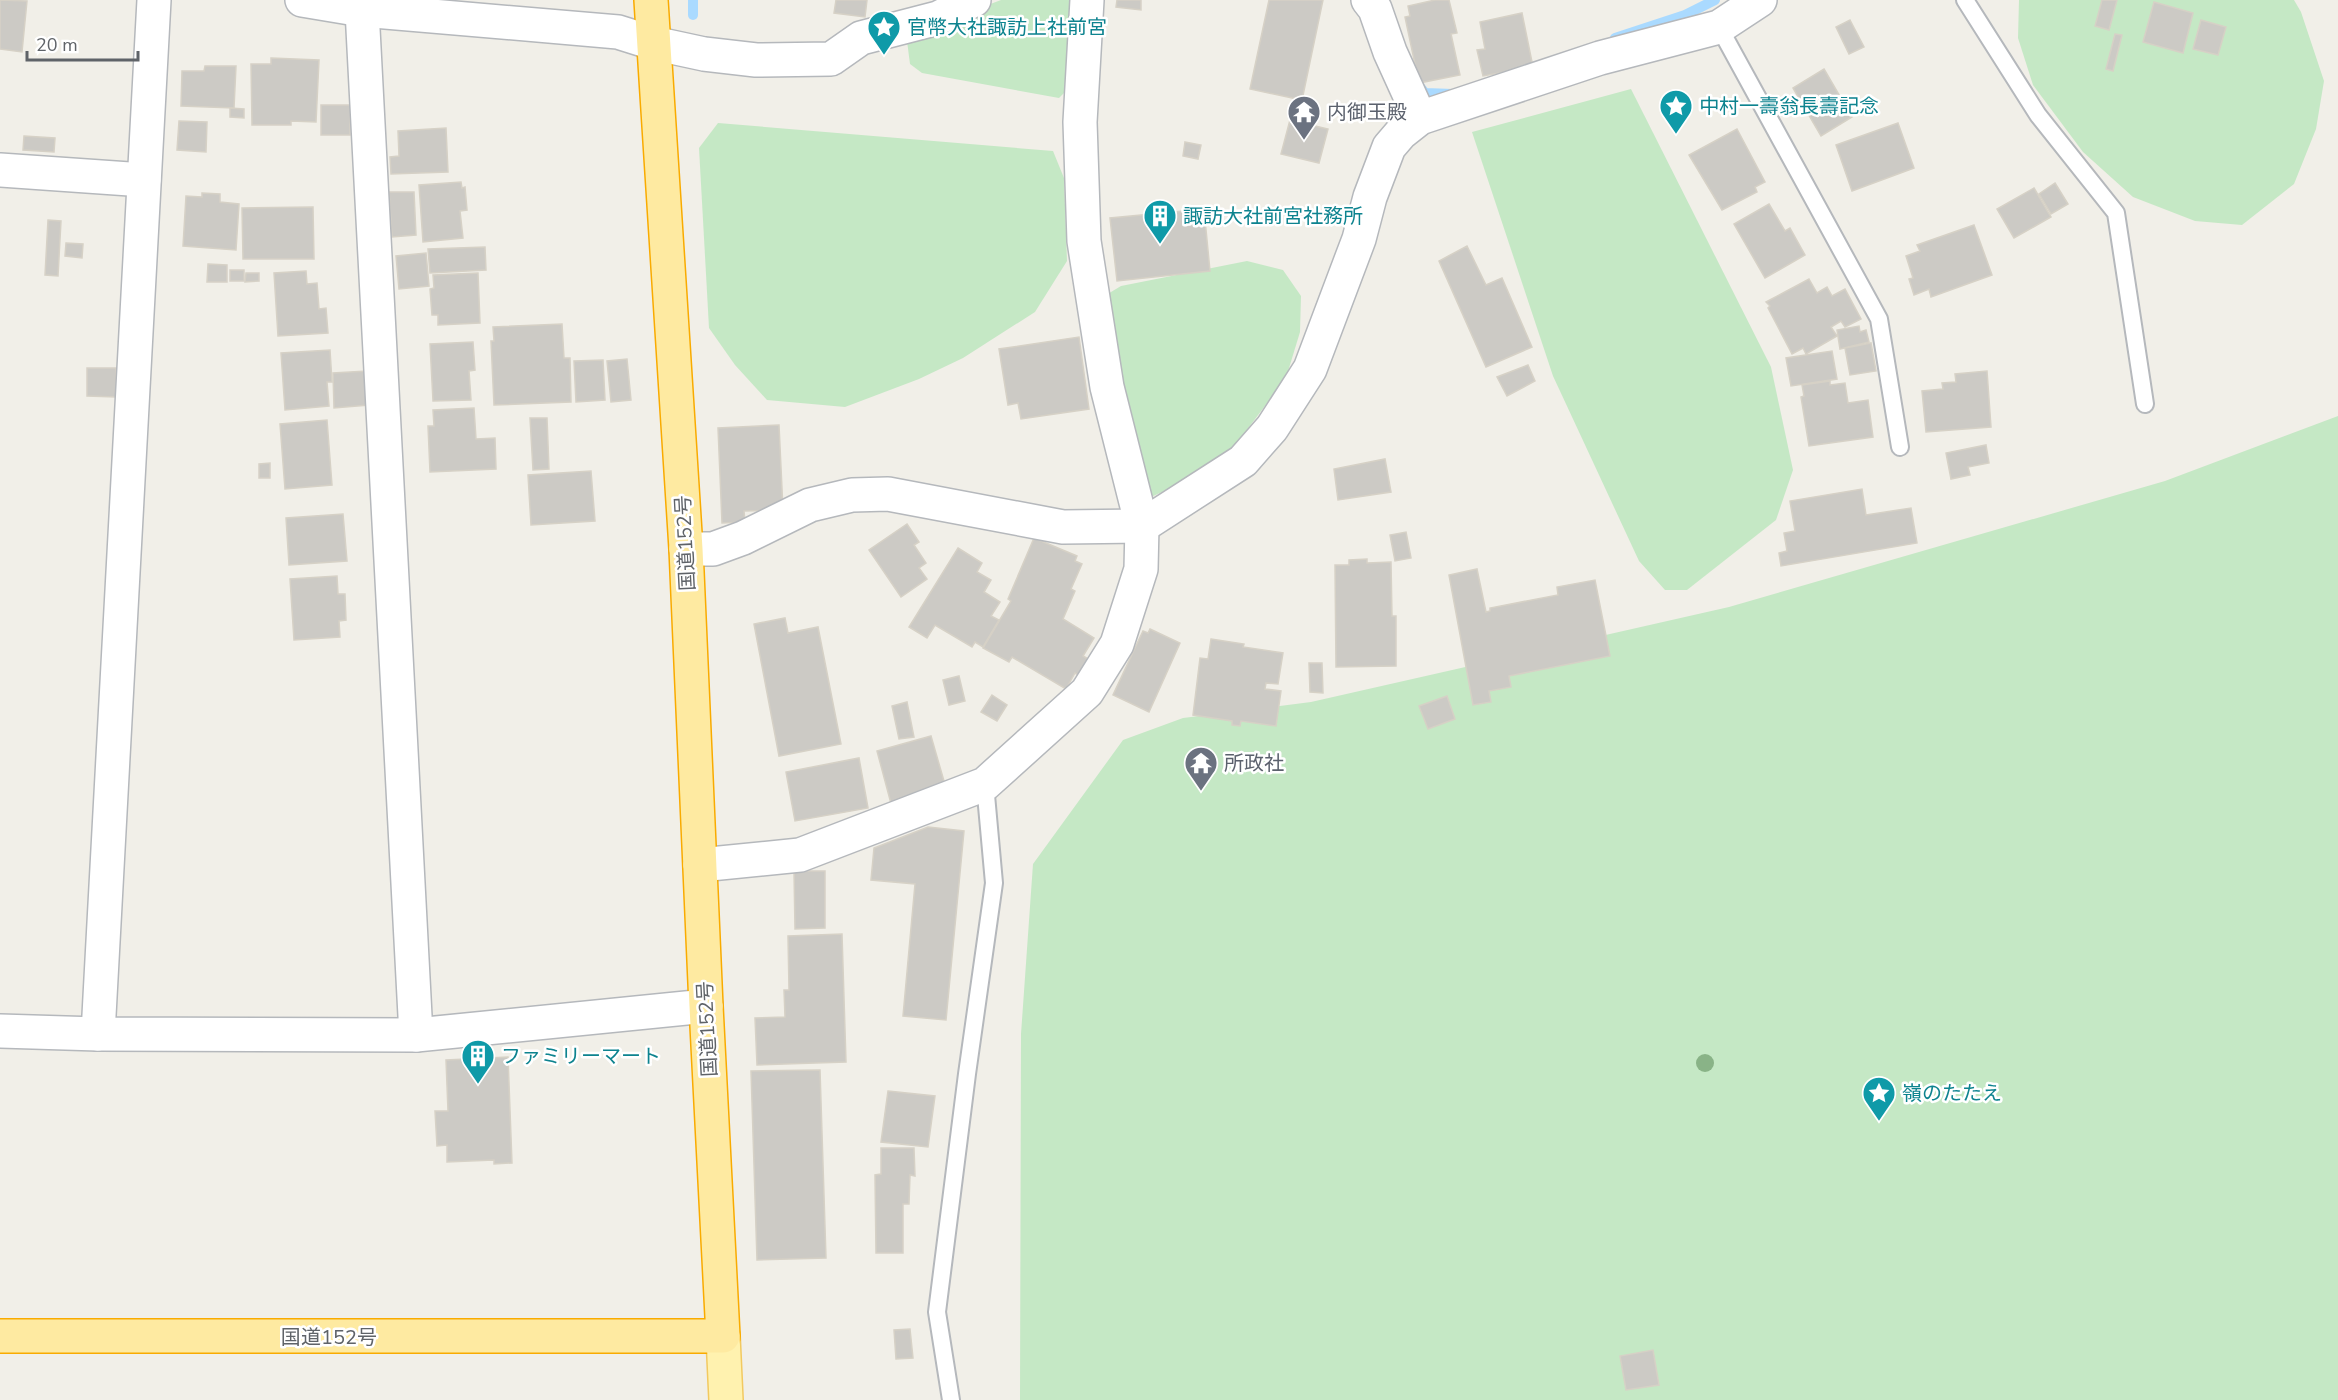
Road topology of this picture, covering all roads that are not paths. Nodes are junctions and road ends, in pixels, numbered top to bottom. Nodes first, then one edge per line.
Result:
1 (154, 0) edge
2 (302, 0) edge
3 (651, 0) edge
4 (974, 0) edge
5 (1088, 0) edge
6 (1368, 0) edge
7 (1760, 0) edge
8 (1965, 0) edge
9 (362, 10) junction
10 (1719, 27) junction
11 (653, 43) junction
12 (1420, 118) junction
13 (0, 170) edge
14 (144, 180) junction
15 (2145, 404) dead end
16 (1900, 447) dead end
17 (1142, 526) junction
18 (686, 549) junction
19 (985, 784) junction
20 (700, 865) junction
21 (706, 1006) junction
22 (0, 1031) edge
23 (98, 1034) junction
24 (416, 1035) junction
25 (0, 1336) edge
26 (723, 1336) junction
27 (726, 1400) edge
28 (951, 1400) edge

1 - 14 street
2 - 9 street
3 - 11 highway, 国道152号
4 - 11 street
5 - 17 street
6 - 12 street
7 - 10 street
8 - 15 lane
9 - 11 street
9 - 24 street
10 - 12 street
10 - 16 lane
11 - 18 highway, 国道152号
12 - 17 street
13 - 14 street
14 - 23 street
17 - 18 street
17 - 19 street
18 - 20 highway, 国道152号
19 - 20 street
19 - 28 lane
20 - 21 highway, 国道152号
21 - 24 street
21 - 26 highway, 国道152号
22 - 23 street
23 - 24 street
25 - 26 highway, 国道152号
26 - 27 main road

